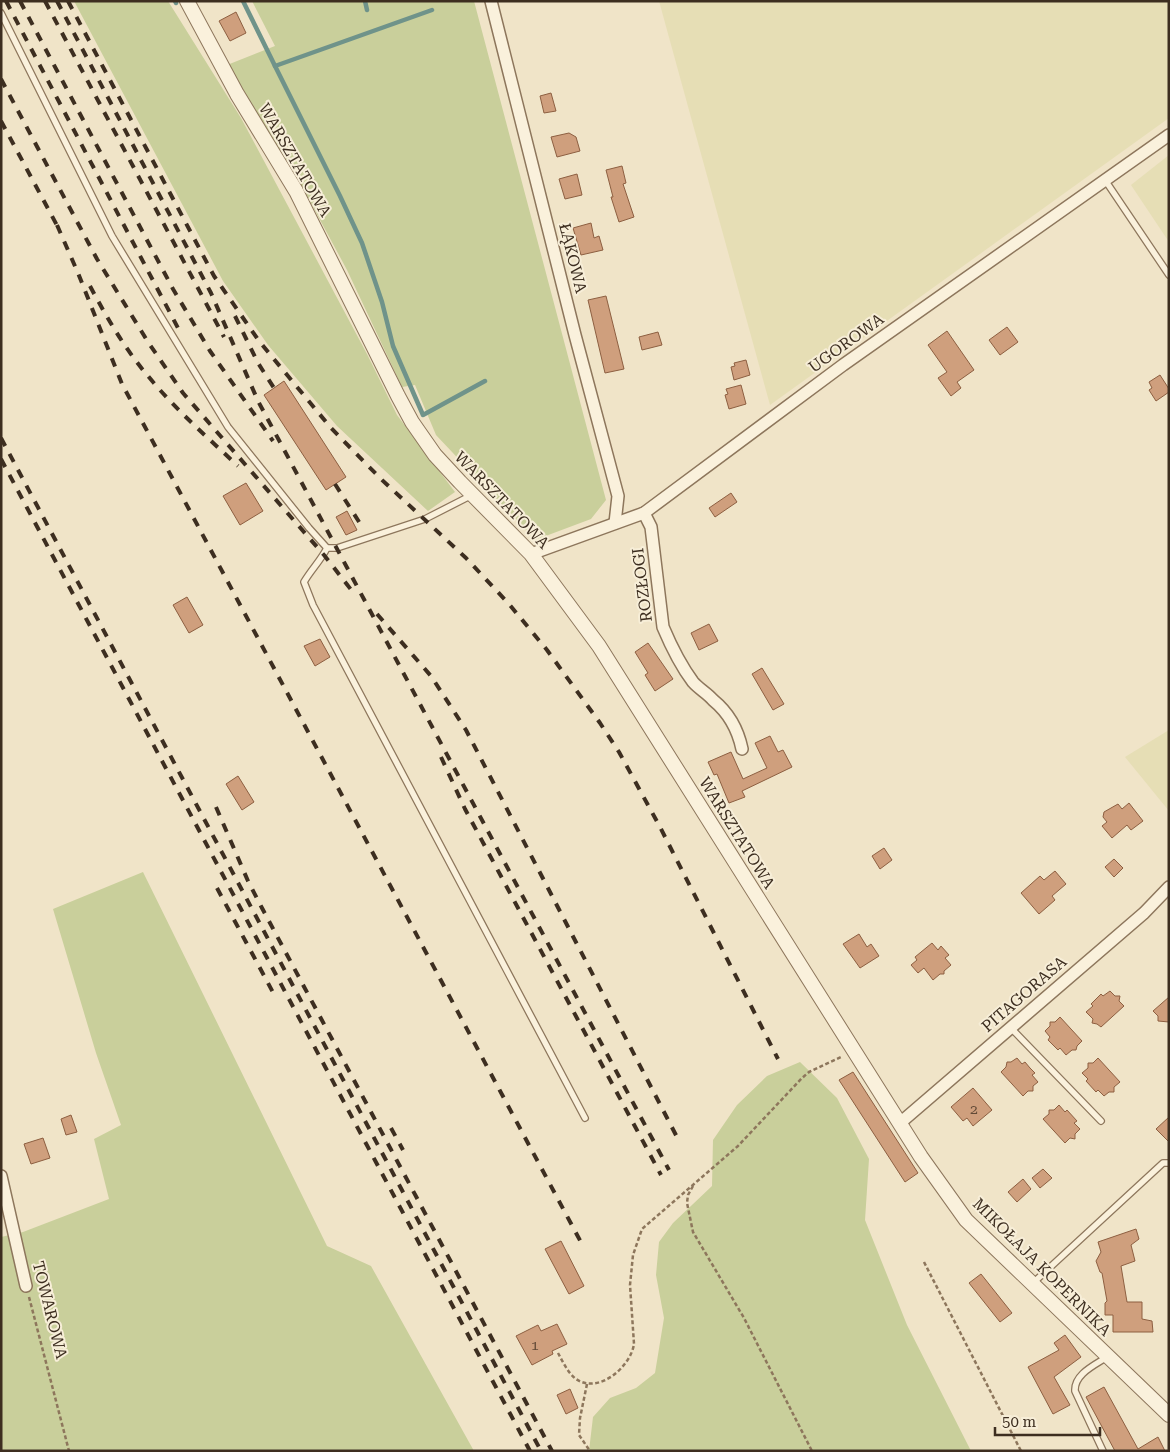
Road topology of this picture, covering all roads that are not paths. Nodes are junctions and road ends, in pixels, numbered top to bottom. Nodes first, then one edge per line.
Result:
1 (187, 1) edge
2 (491, 1) edge
3 (1, 13) edge
4 (1169, 135) edge
5 (1105, 180) junction
6 (1169, 275) edge
7 (472, 495) junction
8 (644, 513) junction
9 (615, 523) junction
10 (327, 548) junction
11 (531, 554) junction
12 (742, 749) dead end
13 (1169, 887) edge
14 (825, 1004) joint
15 (1010, 1027) junction
16 (585, 1118) dead end
17 (1101, 1122) dead end
18 (900, 1123) junction
19 (1169, 1163) edge
20 (1, 1176) edge
21 (1032, 1284) junction
22 (26, 1286) road end
23 (1107, 1357) junction
24 (1169, 1415) edge
25 (1103, 1451) edge

1 - 7 street, WARSZTATOWA
2 - 9 street, ŁĄKOWA
3 - 10 lane
4 - 5 street, UGOROWA
5 - 6 lane
5 - 8 street, UGOROWA
7 - 10 lane
7 - 11 street, WARSZTATOWA
8 - 9 street, UGOROWA
8 - 12 street, ROZŁOGI
9 - 11 street, UGOROWA
10 - 16 lane
11 - 14 street, WARSZTATOWA
13 - 15 street, PITAGORASA
14 - 18 street, MIKOŁAJA KOPERNIKA
15 - 17 lane
15 - 18 street, PITAGORASA
18 - 21 street, MIKOŁAJA KOPERNIKA
19 - 21 lane
20 - 22 street, TOWAROWA
21 - 23 street, MIKOŁAJA KOPERNIKA
23 - 24 street, MIKOŁAJA KOPERNIKA
23 - 25 lane

